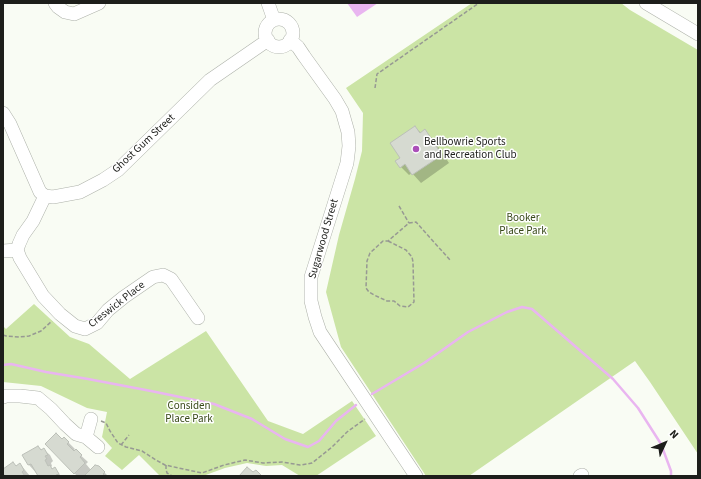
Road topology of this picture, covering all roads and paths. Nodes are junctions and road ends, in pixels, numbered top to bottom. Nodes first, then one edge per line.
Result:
1 (56, 3) edge
2 (99, 3) edge
3 (268, 3) edge
4 (479, 3) edge
5 (646, 3) edge
6 (274, 20) junction
7 (698, 34) edge
8 (268, 40) junction
9 (290, 40) junction
10 (375, 88) dead end
11 (3, 113) edge
12 (45, 196) junction
13 (399, 206) dead end
14 (409, 223) junction
15 (388, 241) junction
16 (17, 250) junction
17 (3, 251) edge
18 (450, 260) dead end
19 (60, 314) junction
20 (198, 318) dead end
21 (3, 335) edge
22 (3, 397) edge
23 (375, 413) junction
24 (91, 419) joint
25 (130, 435) dead end
26 (86, 437) junction
27 (121, 445) junction
28 (98, 447) dead end
29 (166, 465) junction
30 (172, 476) edge
31 (416, 476) edge

1 - 2 street
3 - 6 street
4 - 10 path
5 - 7 street
6 - 8 street
6 - 9 street
8 - 9 street
8 - 12 street, Ghost Gum Street
9 - 23 street, Sugarwood Street
11 - 12 street
12 - 16 street
13 - 14 path
14 - 15 path
14 - 18 path
15 - 15 path
16 - 17 street
16 - 19 street, Creswick Place
19 - 20 street, Creswick Place
19 - 21 path
22 - 26 street
23 - 29 path
23 - 31 street, Sugarwood Street
24 - 26 street
24 - 27 path
25 - 27 path
26 - 28 street
27 - 29 path
29 - 30 path

